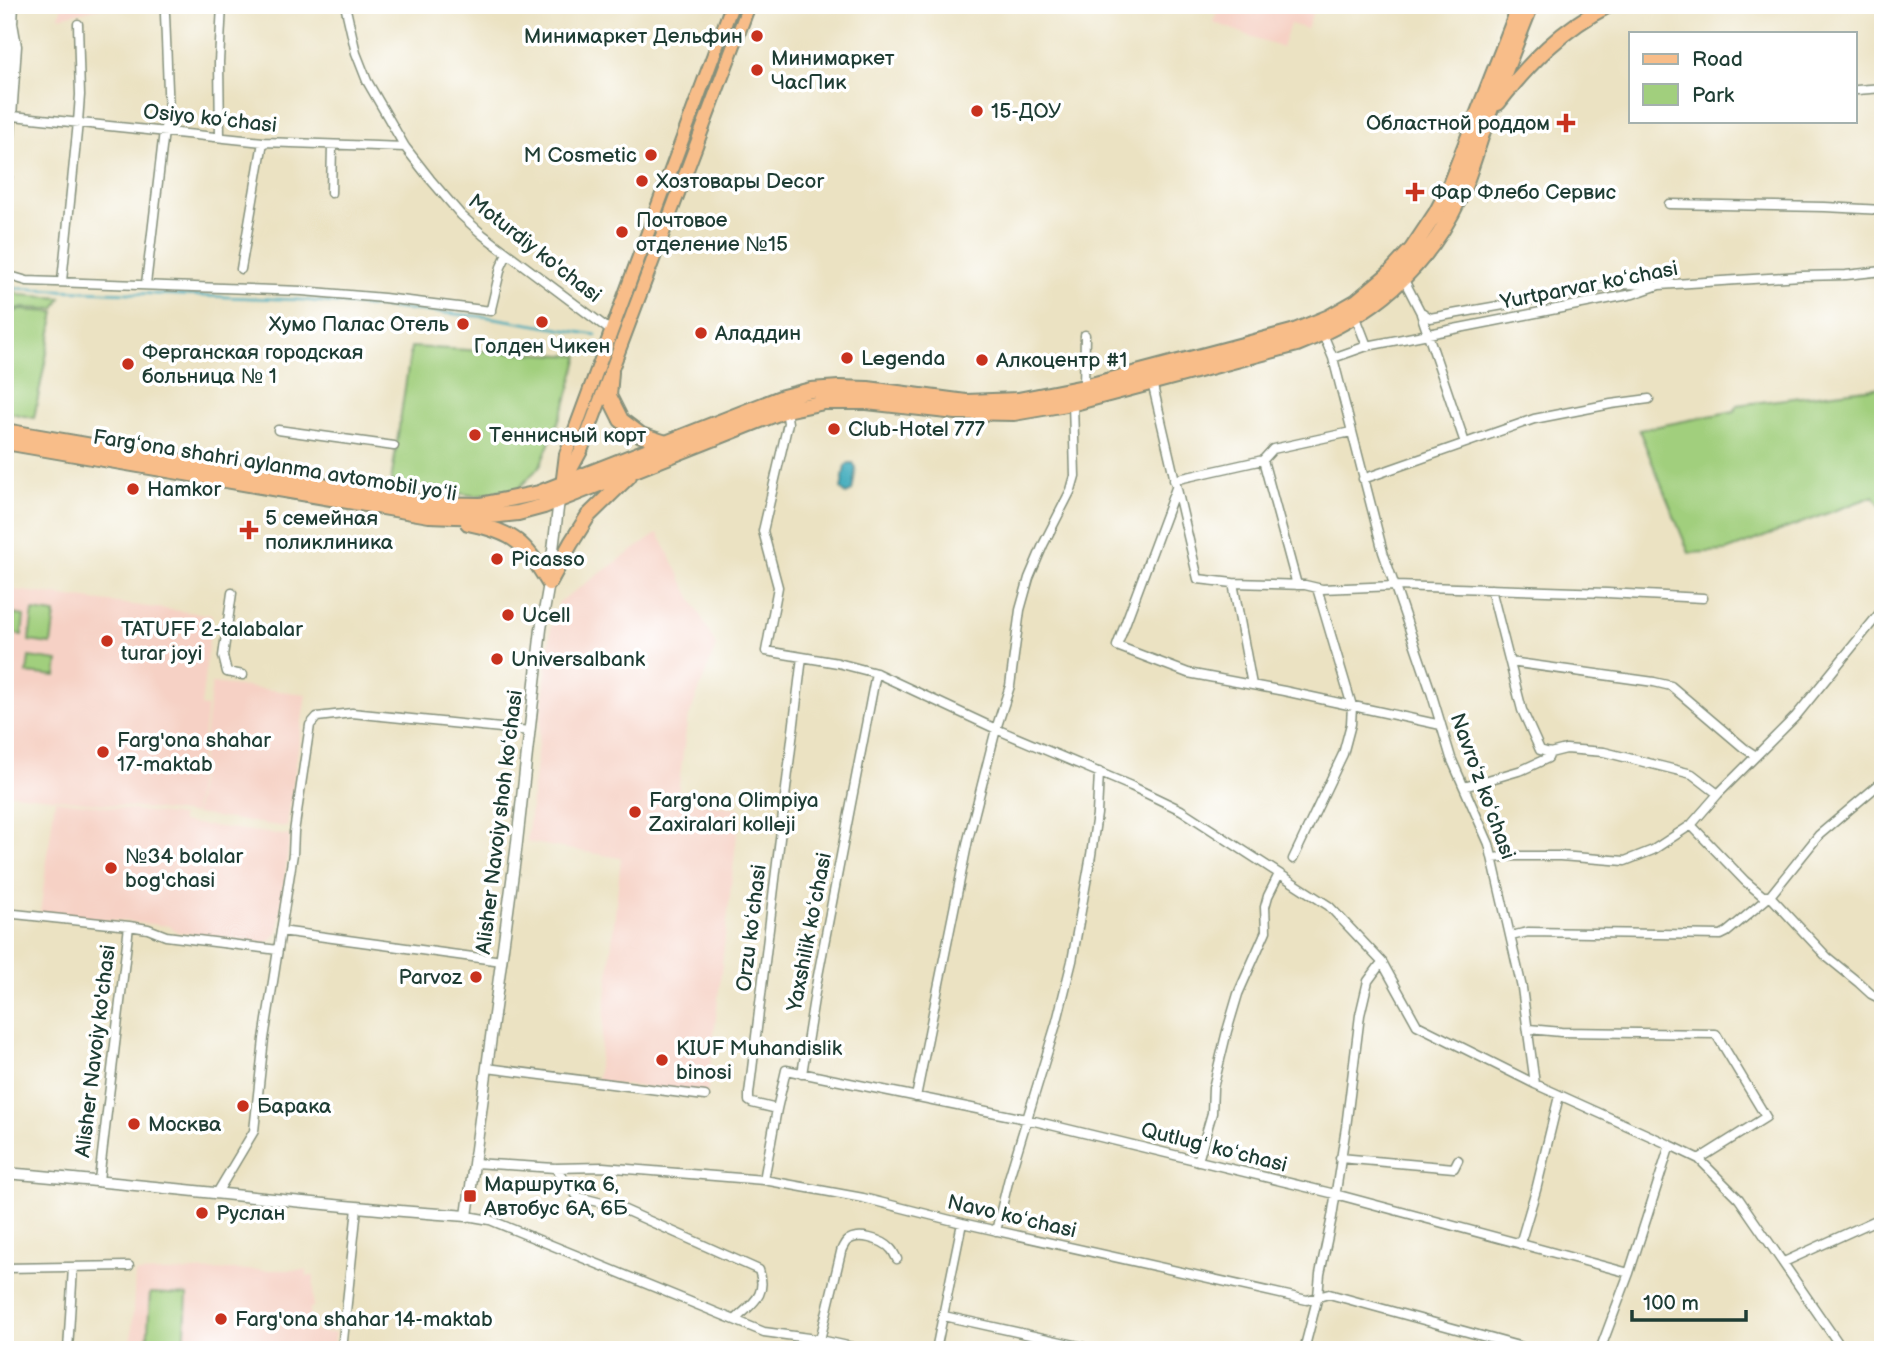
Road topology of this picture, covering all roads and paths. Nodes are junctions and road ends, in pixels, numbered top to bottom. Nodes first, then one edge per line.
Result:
1 (14, 5) edge
2 (222, 5) edge
3 (345, 5) edge
4 (732, 5) edge
5 (749, 5) edge
6 (1520, 5) edge
7 (1531, 5) edge
8 (1609, 5) edge
9 (165, 14) dead end
10 (78, 24) dead end
11 (1883, 88) edge
12 (1857, 90) dead end
13 (1489, 115) junction
14 (13, 116) junction
15 (78, 122) junction
16 (164, 131) junction
17 (220, 137) junction
18 (263, 142) junction
19 (332, 145) junction
20 (405, 147) junction
21 (331, 193) dead end
22 (1669, 204) dead end
23 (1883, 211) edge
24 (5, 216) edge
25 (507, 254) junction
26 (241, 270) dead end
27 (5, 271) edge
28 (1883, 271) edge
29 (1404, 279) junction
30 (62, 281) junction
31 (146, 284) junction
32 (1659, 285) junction
33 (1365, 302) junction
34 (1420, 311) junction
35 (1355, 315) junction
36 (611, 331) junction
37 (1323, 334) junction
38 (1429, 334) junction
39 (1084, 335) dead end
40 (1367, 345) junction
41 (1333, 358) junction
42 (611, 372) junction
43 (1152, 382) junction
44 (1084, 387) junction
45 (1649, 399) dead end
46 (1073, 402) junction
47 (786, 410) junction
48 (278, 430) dead end
49 (5, 431) edge
50 (1351, 432) junction
51 (5, 442) edge
52 (666, 443) junction
53 (1465, 443) junction
54 (394, 446) dead end
55 (1264, 460) junction
56 (639, 467) junction
57 (1363, 478) junction
58 (1175, 484) junction
59 (562, 485) junction
60 (559, 500) junction
61 (429, 515) junction
62 (549, 583) junction
63 (1233, 583) junction
64 (1297, 585) junction
65 (1395, 586) junction
66 (1317, 588) junction
67 (1491, 589) junction
68 (232, 593) dead end
69 (1703, 598) dead end
70 (1883, 609) edge
71 (802, 657) junction
72 (1510, 662) junction
73 (876, 673) junction
74 (243, 675) dead end
75 (1252, 685) junction
76 (1352, 706) junction
77 (1441, 725) junction
78 (996, 729) junction
79 (530, 731) junction
80 (1550, 752) junction
81 (1756, 756) junction
82 (1099, 772) junction
83 (1883, 781) edge
84 (1464, 788) junction
85 (1718, 794) junction
86 (1691, 825) junction
87 (1493, 858) junction
88 (1293, 859) dead end
89 (1279, 874) junction
90 (1770, 896) junction
91 (5, 913) edge
92 (129, 926) junction
93 (281, 931) junction
94 (1511, 936) junction
95 (278, 950) junction
96 (502, 961) junction
97 (1382, 962) junction
98 (1883, 1000) edge
99 (1529, 1029) junction
100 (487, 1068) junction
101 (802, 1074) junction
102 (1535, 1084) junction
103 (705, 1096) dead end
104 (1559, 1096) junction
105 (916, 1097) junction
106 (777, 1108) junction
107 (1026, 1119) junction
108 (1671, 1145) junction
109 (1340, 1158) junction
110 (1699, 1159) junction
111 (1458, 1160) dead end
112 (1198, 1161) junction
113 (474, 1163) junction
114 (555, 1168) junction
115 (5, 1173) edge
116 (764, 1180) junction
117 (99, 1181) junction
118 (217, 1193) junction
119 (1335, 1194) junction
120 (357, 1208) junction
121 (467, 1216) junction
122 (1883, 1217) edge
123 (962, 1223) junction
124 (996, 1231) junction
125 (1520, 1244) junction
126 (897, 1259) dead end
127 (1784, 1262) junction
128 (130, 1266) dead end
129 (73, 1267) junction
130 (5, 1268) edge
131 (1629, 1273) junction
132 (1318, 1296) junction
133 (944, 1316) junction
134 (736, 1320) junction
135 (820, 1340) junction
136 (68, 1350) edge
137 (342, 1350) edge
138 (866, 1350) edge
139 (936, 1350) edge
140 (1097, 1350) edge
141 (1304, 1350) edge
142 (1533, 1350) edge
143 (1600, 1350) edge
144 (1843, 1350) edge

1 - 14 street
2 - 17 street
3 - 20 street, Moturdiy ko'chasi
4 - 36 main road
5 - 42 main road, Alisher Navoiy shoh koʻchasi
6 - 33 highway, Fargʻona shahri aylanma avtomobil yoʻli
7 - 13 highway, Fargʻona shahri aylanma avtomobil yoʻli
8 - 13 highway
9 - 16 street
10 - 15 street
11 - 12 street
13 - 29 highway, Fargʻona shahri aylanma avtomobil yoʻli
14 - 15 street, Osiyo koʻchasi
14 - 24 street
15 - 16 street, Osiyo koʻchasi
15 - 30 street
16 - 17 street, Osiyo koʻchasi
16 - 31 street
17 - 18 street, Osiyo koʻchasi
18 - 19 street, Osiyo koʻchasi
18 - 26 street
19 - 20 street, Osiyo koʻchasi
19 - 21 street
20 - 25 street, Moturdiy ko'chasi
22 - 23 street
25 - 31 street
25 - 36 street, Moturdiy ko'chasi
27 - 30 street
28 - 32 street, Yurtparvar koʻchasi
29 - 33 highway, Fargʻona shahri aylanma avtomobil yoʻli
29 - 34 street
30 - 31 street
32 - 34 street
32 - 38 street, Yurtparvar koʻchasi
33 - 35 highway, Fargʻona shahri aylanma avtomobil yoʻli
33 - 44 highway, Fargʻona shahri aylanma avtomobil yoʻli
34 - 38 street
35 - 37 highway, Fargʻona shahri aylanma avtomobil yoʻli
35 - 40 street
36 - 59 main road
37 - 41 street, Navroʻz koʻchasi
37 - 43 highway, Fargʻona shahri aylanma avtomobil yoʻli
38 - 40 street, Yurtparvar koʻchasi
38 - 53 street
39 - 44 street
40 - 41 street, Yurtparvar koʻchasi
41 - 50 street, Navroʻz koʻchasi
42 - 52 highway
42 - 59 main road, Alisher Navoiy shoh koʻchasi
43 - 46 highway, Fargʻona shahri aylanma avtomobil yoʻli
43 - 58 street
44 - 52 highway, Fargʻona shahri aylanma avtomobil yoʻli
45 - 53 street
46 - 47 highway, Fargʻona shahri aylanma avtomobil yoʻli
46 - 78 street
47 - 56 highway, Fargʻona shahri aylanma avtomobil yoʻli
47 - 71 street
48 - 54 street
49 - 59 highway, Fargʻona shahri aylanma avtomobil yoʻli
50 - 55 street
50 - 57 street, Navroʻz koʻchasi
51 - 61 highway, Fargʻona shahri aylanma avtomobil yoʻli
52 - 59 highway, Fargʻona shahri aylanma avtomobil yoʻli
53 - 57 street
55 - 58 street
55 - 64 street
56 - 60 highway, Fargʻona shahri aylanma avtomobil yoʻli
56 - 62 highway
57 - 65 street, Navroʻz koʻchasi
58 - 63 street
58 - 75 street
59 - 60 main road, Alisher Navoiy shoh koʻchasi
60 - 61 highway, Fargʻona shahri aylanma avtomobil yoʻli
60 - 62 street, Alisher Navoiy shoh koʻchasi
61 - 62 highway
62 - 79 street, Alisher Navoiy shoh koʻchasi
63 - 64 street
63 - 75 street
64 - 66 street
65 - 66 street
65 - 67 street
65 - 77 street, Navroʻz koʻchasi
66 - 76 street
67 - 69 street
67 - 72 street
68 - 74 street
70 - 81 street
71 - 73 street
71 - 106 street, Orzu koʻchasi
72 - 80 street
72 - 81 street
73 - 78 street
73 - 101 street, Yaxshilik koʻchasi
75 - 76 street
76 - 77 street
76 - 88 street
77 - 84 street, Navroʻz koʻchasi
78 - 82 street
78 - 105 street
79 - 93 street
79 - 96 street, Alisher Navoiy shoh koʻchasi
80 - 84 street
80 - 85 street
81 - 85 street
82 - 89 street
82 - 107 street
83 - 90 street
84 - 87 street, Navroʻz koʻchasi
85 - 86 street
86 - 87 street
86 - 90 street
87 - 94 street, Navroʻz koʻchasi
89 - 97 street
89 - 112 street
90 - 94 street
90 - 98 street
91 - 92 street, Alisher Navoiy ko'chasi
92 - 95 street, Alisher Navoiy ko'chasi
92 - 117 street, Alisher Navoiy ko'chasi
93 - 95 street
93 - 96 street
94 - 99 street, Navroʻz koʻchasi
95 - 118 street
96 - 100 street, Alisher Navoiy shoh koʻchasi
97 - 102 street
97 - 109 street
99 - 102 street, Navroʻz koʻchasi
99 - 110 street
100 - 103 street
100 - 113 street, Alisher Navoiy shoh koʻchasi
101 - 105 street, Qutlugʻ koʻchasi
101 - 106 street, Qutlugʻ koʻchasi
102 - 104 street
104 - 108 street
104 - 125 street
105 - 107 street, Qutlugʻ koʻchasi
106 - 116 street
107 - 112 street, Qutlugʻ koʻchasi
107 - 124 street
108 - 110 street
108 - 131 street
109 - 111 street
109 - 119 street
110 - 127 street
112 - 119 street, Qutlugʻ koʻchasi
113 - 114 street, Navo koʻchasi
113 - 121 street, Alisher Navoiy shoh koʻchasi
114 - 116 street, Navo koʻchasi
114 - 134 street
115 - 117 street
116 - 123 street, Navo koʻchasi
117 - 118 street
118 - 120 street
119 - 125 street, Qutlugʻ koʻchasi
119 - 132 street
120 - 121 street
120 - 137 street
121 - 134 street
122 - 127 street
123 - 124 street, Navo koʻchasi
123 - 133 street
124 - 132 street, Navo koʻchasi
125 - 131 street, Qutlugʻ koʻchasi
126 - 135 street
127 - 144 street
128 - 129 street
129 - 130 street
129 - 136 street
131 - 143 street
132 - 141 street
132 - 142 street, Navo koʻchasi
133 - 139 street
133 - 140 street
134 - 135 street
135 - 138 street

